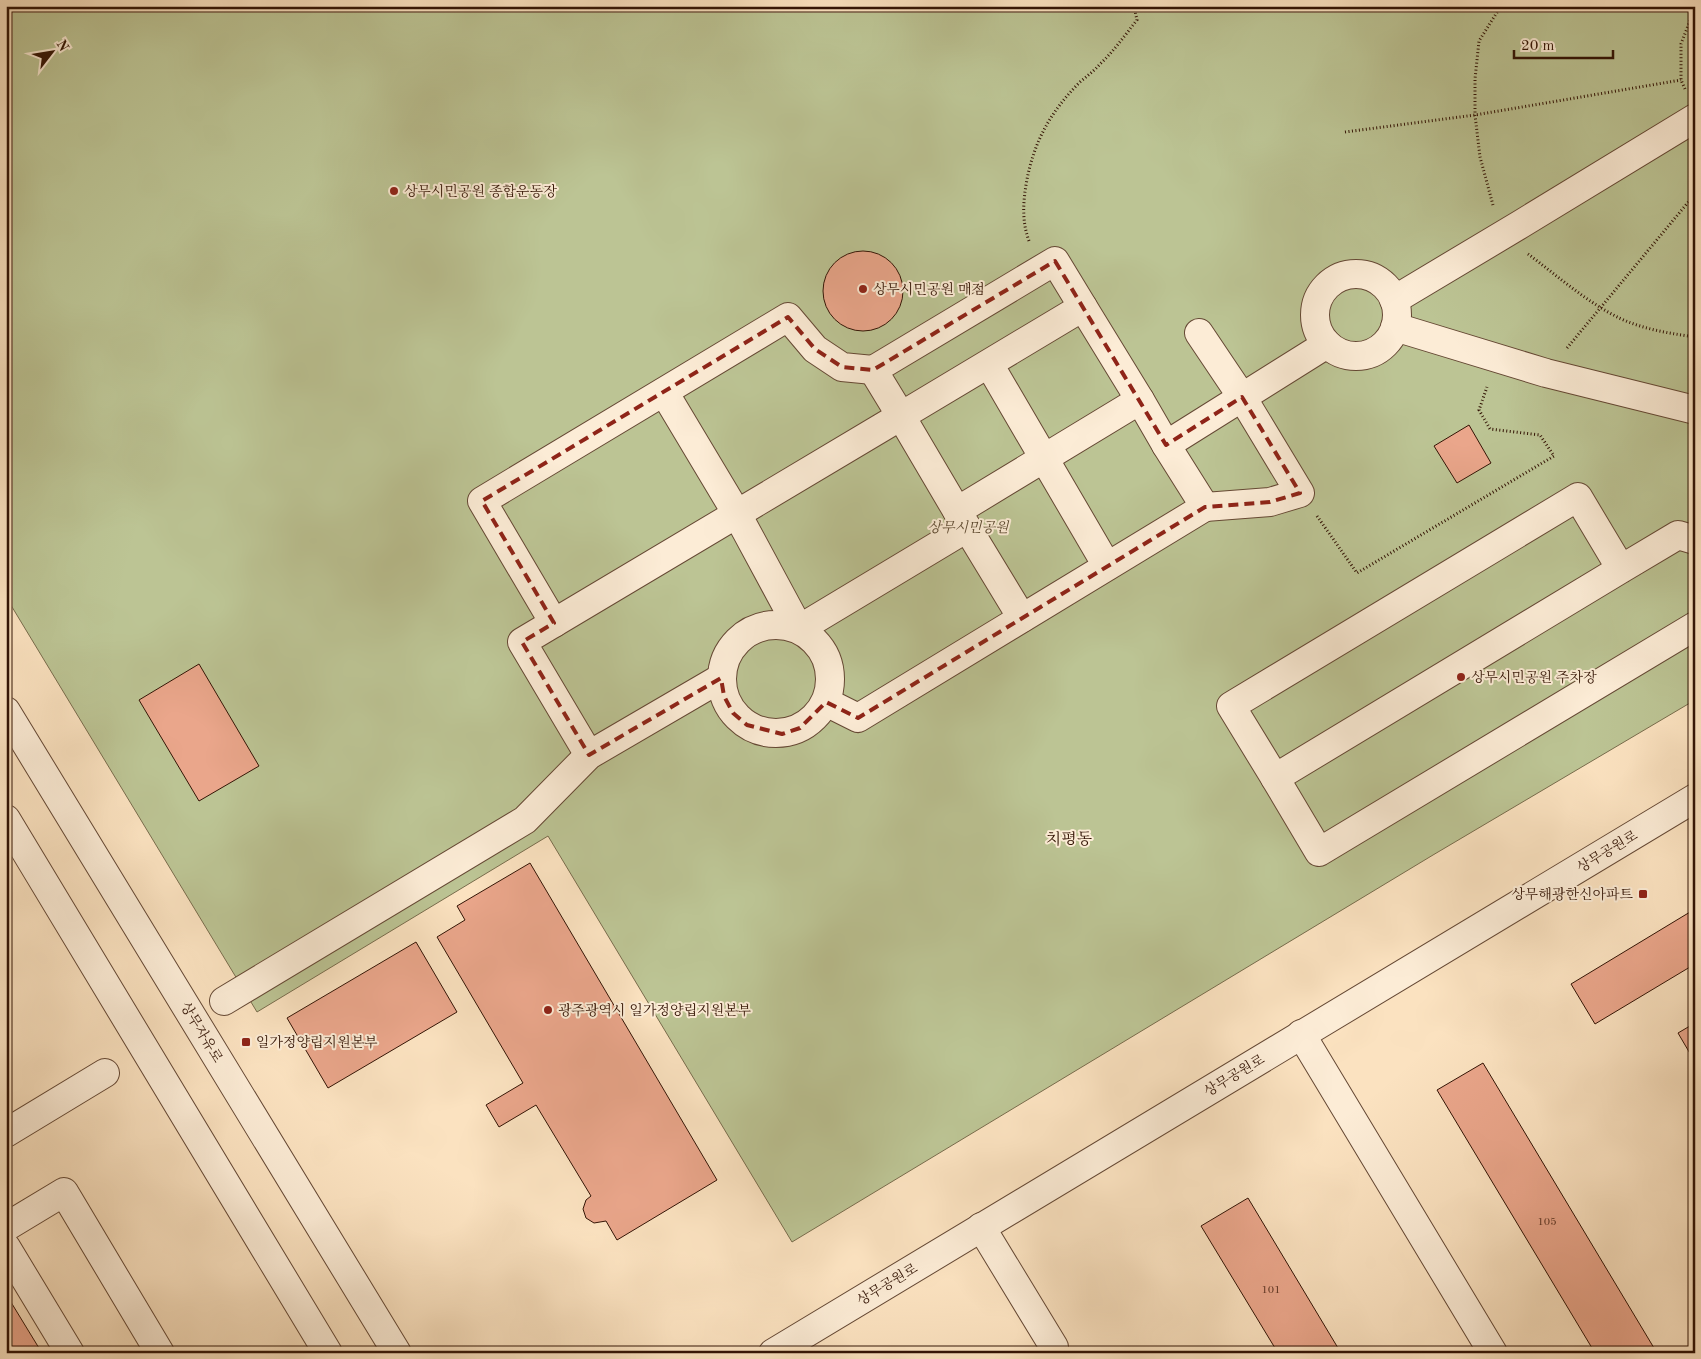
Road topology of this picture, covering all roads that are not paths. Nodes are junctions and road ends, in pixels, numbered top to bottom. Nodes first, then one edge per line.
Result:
1 (1691, 108) edge
2 (1394, 300) junction
3 (1083, 307) junction
4 (1395, 327) junction
5 (1199, 333) dead end
6 (1327, 344) junction
7 (989, 364) junction
8 (873, 370) junction
9 (664, 392) junction
10 (1242, 397) junction
11 (1140, 400) junction
12 (1695, 410) edge
13 (901, 416) junction
14 (1166, 445) junction
15 (1044, 458) junction
16 (1205, 507) junction
17 (737, 514) junction
18 (962, 519) junction
19 (1695, 540) edge
20 (1107, 566) junction
21 (1621, 569) junction
22 (1022, 618) junction
23 (554, 623) junction
24 (1695, 626) edge
25 (799, 629) junction
26 (721, 678) junction
27 (826, 702) junction
28 (6, 711) edge
29 (589, 755) junction
30 (1275, 778) junction
31 (1695, 798) edge
32 (6, 819) edge
33 (224, 1001) dead end
34 (1301, 1034) junction
35 (105, 1074) dead end
36 (6, 1133) edge
37 (6, 1227) edge
38 (981, 1227) junction
39 (6, 1247) edge
40 (1054, 1347) dead end
41 (70, 1353) edge
42 (160, 1353) edge
43 (328, 1353) edge
44 (397, 1353) edge
45 (773, 1353) edge
46 (1493, 1353) edge

1 - 2 street
2 - 4 street
2 - 6 street
3 - 7 street
3 - 8 street
3 - 11 street
4 - 6 street
4 - 12 street
5 - 10 street
6 - 10 street
7 - 13 street
7 - 15 street
8 - 9 street
8 - 13 street
9 - 17 street
9 - 23 street
10 - 14 street
10 - 16 street
11 - 14 street
11 - 15 street
13 - 17 street
13 - 18 street
14 - 16 street
15 - 18 street
15 - 20 street
16 - 20 street
17 - 23 street
17 - 25 street
18 - 22 street
18 - 25 street
19 - 21 street
20 - 22 street
21 - 30 street
21 - 30 street
22 - 27 street
23 - 29 street
24 - 30 street
25 - 26 street
25 - 27 street
26 - 27 street
26 - 29 street
28 - 44 street, 상무자유로
29 - 33 street
31 - 34 street, 상무공원로
32 - 43 street
34 - 38 street, 상무공원로
34 - 46 street
35 - 36 street
37 - 42 street
38 - 40 street
38 - 45 street, 상무공원로
39 - 41 street

